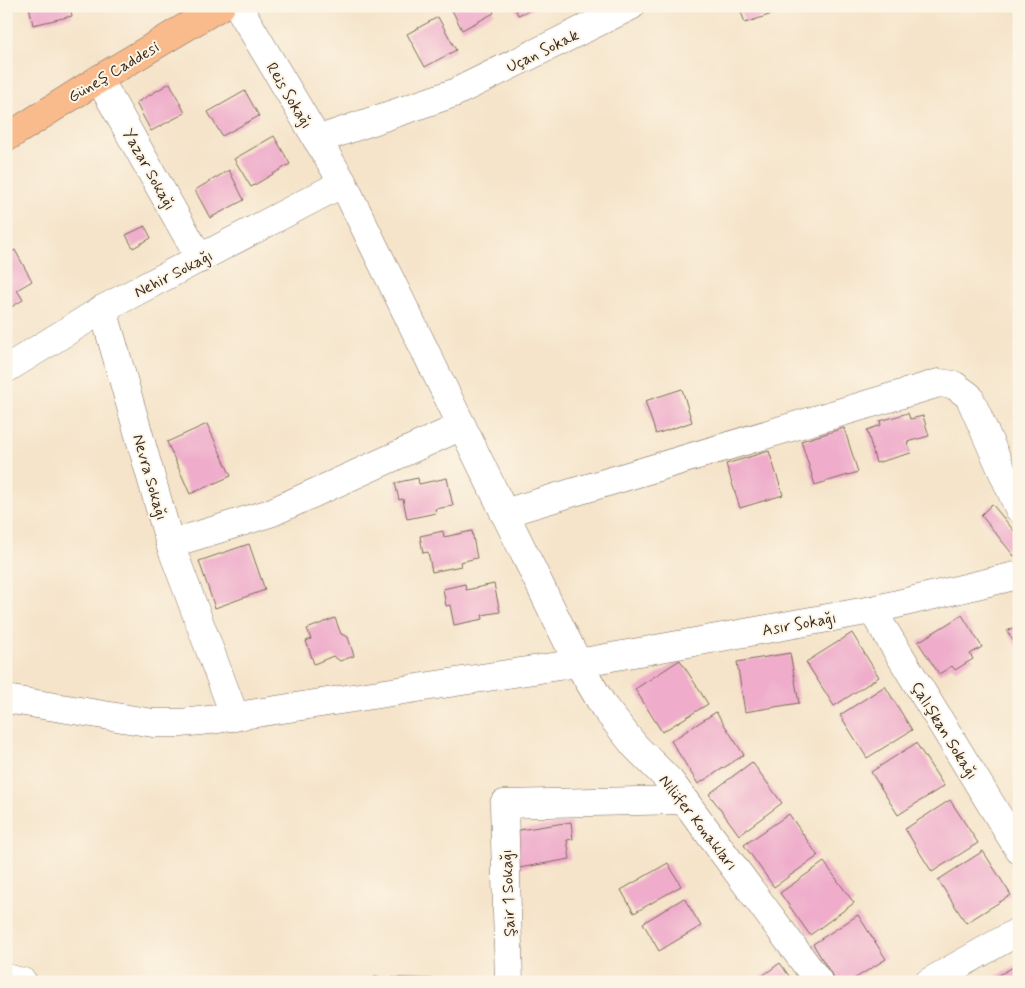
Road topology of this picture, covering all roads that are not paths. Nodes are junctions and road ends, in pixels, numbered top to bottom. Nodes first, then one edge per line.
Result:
1 (221, 6) edge
2 (238, 6) edge
3 (631, 6) edge
4 (100, 79) junction
5 (6, 138) edge
6 (318, 140) junction
7 (343, 183) junction
8 (200, 260) junction
9 (104, 308) junction
10 (6, 369) edge
11 (462, 426) junction
12 (1019, 509) edge
13 (504, 514) junction
14 (170, 544) junction
15 (1019, 575) edge
16 (872, 610) junction
17 (578, 663) junction
18 (6, 700) edge
19 (235, 717) junction
20 (683, 800) junction
21 (1019, 850) edge
22 (1019, 931) edge
23 (6, 978) edge
24 (23, 982) edge
25 (509, 982) edge
26 (819, 982) edge
27 (929, 982) edge

1 - 4 main road, Güneş Caddesi
2 - 6 street, Reis Sokağı
3 - 6 street, Uçan Sokak
4 - 5 main road, Güneş Caddesi
4 - 8 street, Yazar Sokağı
6 - 7 street, Reis Sokağı
7 - 8 street, Nehir Sokağı
7 - 11 street, Reis Sokağı
8 - 9 street, Nehir Sokağı
9 - 10 street, Nehir Sokağı
9 - 14 street, Nevra Sokağı
11 - 13 street, Nilüfer Konakları
11 - 14 street
12 - 13 street
13 - 17 street, Nilüfer Konakları
14 - 19 street, Nevra Sokağı
15 - 16 street, Asır Sokağı
16 - 17 street, Asır Sokağı
16 - 21 street, Çalışkan Sokağı
17 - 19 street, Asır Sokağı
17 - 20 street, Nilüfer Konakları
18 - 19 street, Asır Sokağı
20 - 25 street, Şair 1 Sokağı
20 - 26 street, Nilüfer Konakları
22 - 27 street
23 - 24 street

